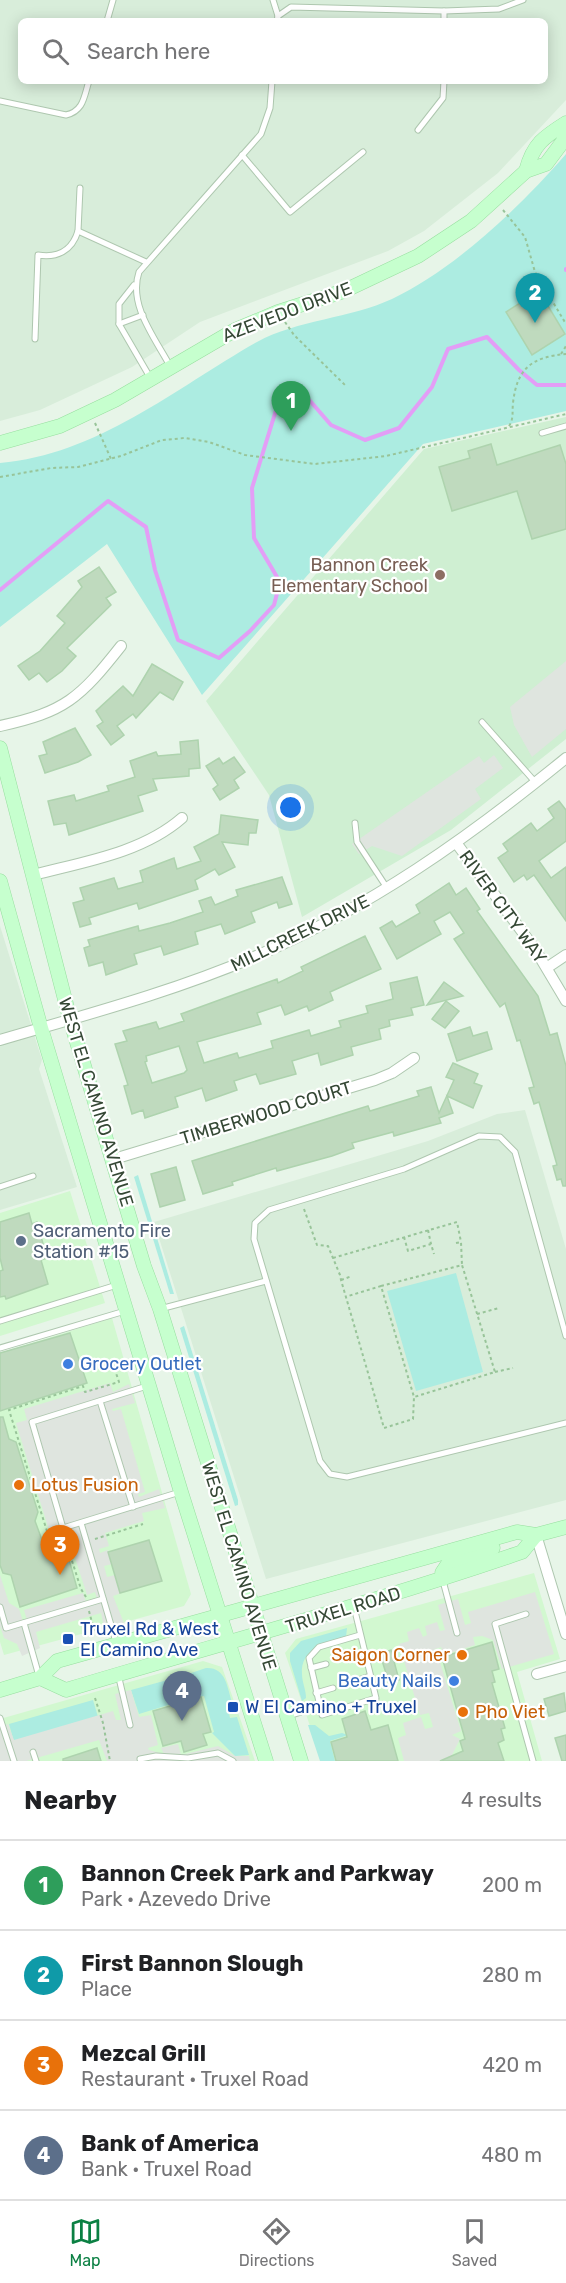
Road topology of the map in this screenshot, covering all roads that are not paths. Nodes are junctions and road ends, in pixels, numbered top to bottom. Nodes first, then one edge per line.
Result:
1 (113, 0) edge
2 (273, 0) edge
3 (371, 0) edge
4 (524, 0) edge
5 (370, 7) junction
6 (444, 11) junction
7 (108, 18) edge
8 (277, 18) edge
9 (444, 18) edge
10 (88, 84) edge
11 (272, 84) edge
12 (444, 84) edge
13 (0, 101) edge
14 (565, 124) edge
15 (418, 130) dead end
16 (363, 152) dead end
17 (242, 155) junction
18 (80, 188) dead end
19 (78, 231) junction
20 (146, 262) junction
21 (135, 283) junction
22 (143, 315) junction
23 (119, 324) junction
24 (35, 339) dead end
25 (170, 366) junction
26 (151, 379) junction
27 (566, 426) edge
28 (542, 433) dead end
29 (0, 443) edge
30 (121, 646) dead end
31 (482, 722) dead end
32 (0, 726) edge
33 (0, 748) edge
34 (566, 758) edge
35 (536, 783) junction
36 (182, 818) dead end
37 (355, 823) dead end
38 (457, 844) junction
39 (33, 876) junction
40 (0, 881) edge
41 (388, 889) junction
42 (566, 955) edge
43 (548, 967) junction
44 (566, 1001) edge
45 (70, 1019) junction
46 (41, 1028) junction
47 (0, 1040) edge
48 (414, 1058) dead end
49 (114, 1159) junction
50 (33, 1176) dead end
51 (0, 1187) edge
52 (266, 1281) junction
53 (118, 1285) junction
54 (160, 1309) junction
55 (126, 1311) junction
56 (0, 1322) edge
57 (566, 1336) edge
58 (0, 1348) edge
59 (149, 1386) junction
60 (100, 1401) junction
61 (566, 1423) edge
62 (181, 1492) junction
63 (133, 1507) junction
64 (81, 1523) junction
65 (566, 1527) edge
66 (517, 1532) junction
67 (536, 1535) junction
68 (443, 1579) junction
69 (104, 1599) junction
70 (251, 1606) junction
71 (0, 1607) edge
72 (354, 1607) junction
73 (526, 1614) dead end
74 (220, 1615) junction
75 (24, 1623) junction
76 (457, 1633) dead end
77 (566, 1634) edge
78 (260, 1635) junction
79 (360, 1635) junction
80 (116, 1644) junction
81 (228, 1644) junction
82 (365, 1653) junction
83 (348, 1657) dead end
84 (326, 1664) dead end
85 (566, 1666) edge
86 (311, 1668) junction
87 (118, 1674) junction
88 (537, 1674) dead end
89 (370, 1676) junction
90 (40, 1678) junction
91 (355, 1681) dead end
92 (333, 1688) dead end
93 (0, 1690) edge
94 (316, 1693) junction
95 (319, 1706) junction
96 (0, 1718) edge
97 (286, 1718) junction
98 (130, 1725) dead end
99 (33, 1752) dead end
100 (140, 1759) dead end
101 (263, 1760) edge
102 (14, 1761) edge
103 (36, 1761) edge
104 (233, 1761) edge
105 (301, 1761) edge
106 (532, 1761) edge

1 - 7 lane
2 - 8 lane
3 - 5 lane
4 - 6 lane
5 - 6 lane
5 - 8 lane
6 - 9 lane
10 - 13 lane
11 - 17 lane
12 - 15 lane
14 - 25 main road, AZEVEDO DRIVE
16 - 17 lane
17 - 20 lane
18 - 19 lane
19 - 20 lane
19 - 24 lane
20 - 21 lane
21 - 22 lane
21 - 23 lane
22 - 23 lane
22 - 25 lane
23 - 26 lane
25 - 26 main road, AZEVEDO DRIVE
26 - 29 main road, AZEVEDO DRIVE
27 - 28 lane
30 - 32 street
31 - 35 lane
33 - 39 main road, WEST EL CAMINO AVENUE
34 - 35 street, MILLCREEK DRIVE
35 - 38 street, MILLCREEK DRIVE
36 - 39 street
37 - 41 lane
38 - 41 street, MILLCREEK DRIVE
38 - 43 street, RIVER CITY WAY
39 - 45 main road, WEST EL CAMINO AVENUE
40 - 46 main road, WEST EL CAMINO AVENUE
41 - 45 street, MILLCREEK DRIVE
42 - 43 street
43 - 44 street, RIVER CITY WAY
45 - 46 street, MILLCREEK DRIVE
45 - 49 main road, WEST EL CAMINO AVENUE
46 - 47 street, MILLCREEK DRIVE
46 - 53 main road, WEST EL CAMINO AVENUE
48 - 49 street, TIMBERWOOD COURT
49 - 54 main road, WEST EL CAMINO AVENUE
50 - 51 lane
52 - 54 lane
52 - 57 lane
52 - 61 lane
53 - 55 main road, WEST EL CAMINO AVENUE
53 - 56 lane
54 - 70 main road, WEST EL CAMINO AVENUE
55 - 58 lane
55 - 59 main road, WEST EL CAMINO AVENUE
59 - 60 lane
59 - 62 main road, WEST EL CAMINO AVENUE
60 - 63 lane
60 - 64 lane
62 - 63 lane
62 - 74 main road, WEST EL CAMINO AVENUE
63 - 64 lane
64 - 69 lane
65 - 67 main road, TRUXEL ROAD
66 - 67 main road, TRUXEL ROAD
66 - 68 main road
66 - 70 main road, TRUXEL ROAD
67 - 68 main road, TRUXEL ROAD
67 - 77 street
68 - 72 main road, TRUXEL ROAD
68 - 76 lane
69 - 75 lane
69 - 80 lane
70 - 74 main road, TRUXEL ROAD
70 - 78 main road, WEST EL CAMINO AVENUE
71 - 75 lane
72 - 78 main road, TRUXEL ROAD
72 - 79 lane
73 - 106 lane
74 - 80 main road, TRUXEL ROAD
74 - 81 main road, WEST EL CAMINO AVENUE
75 - 90 lane
78 - 81 main road, TRUXEL ROAD
78 - 97 main road, WEST EL CAMINO AVENUE
79 - 82 lane
79 - 86 lane
80 - 90 main road, TRUXEL ROAD
81 - 87 main road, TRUXEL ROAD
81 - 101 main road, WEST EL CAMINO AVENUE
82 - 83 lane
82 - 89 lane
84 - 86 lane
85 - 88 street
86 - 94 lane
87 - 90 main road, TRUXEL ROAD
87 - 98 lane
89 - 91 lane
89 - 95 lane
90 - 93 main road, TRUXEL ROAD
92 - 94 lane
94 - 95 lane
95 - 97 lane
96 - 102 lane
97 - 105 main road, WEST EL CAMINO AVENUE
99 - 103 lane
100 - 104 lane

